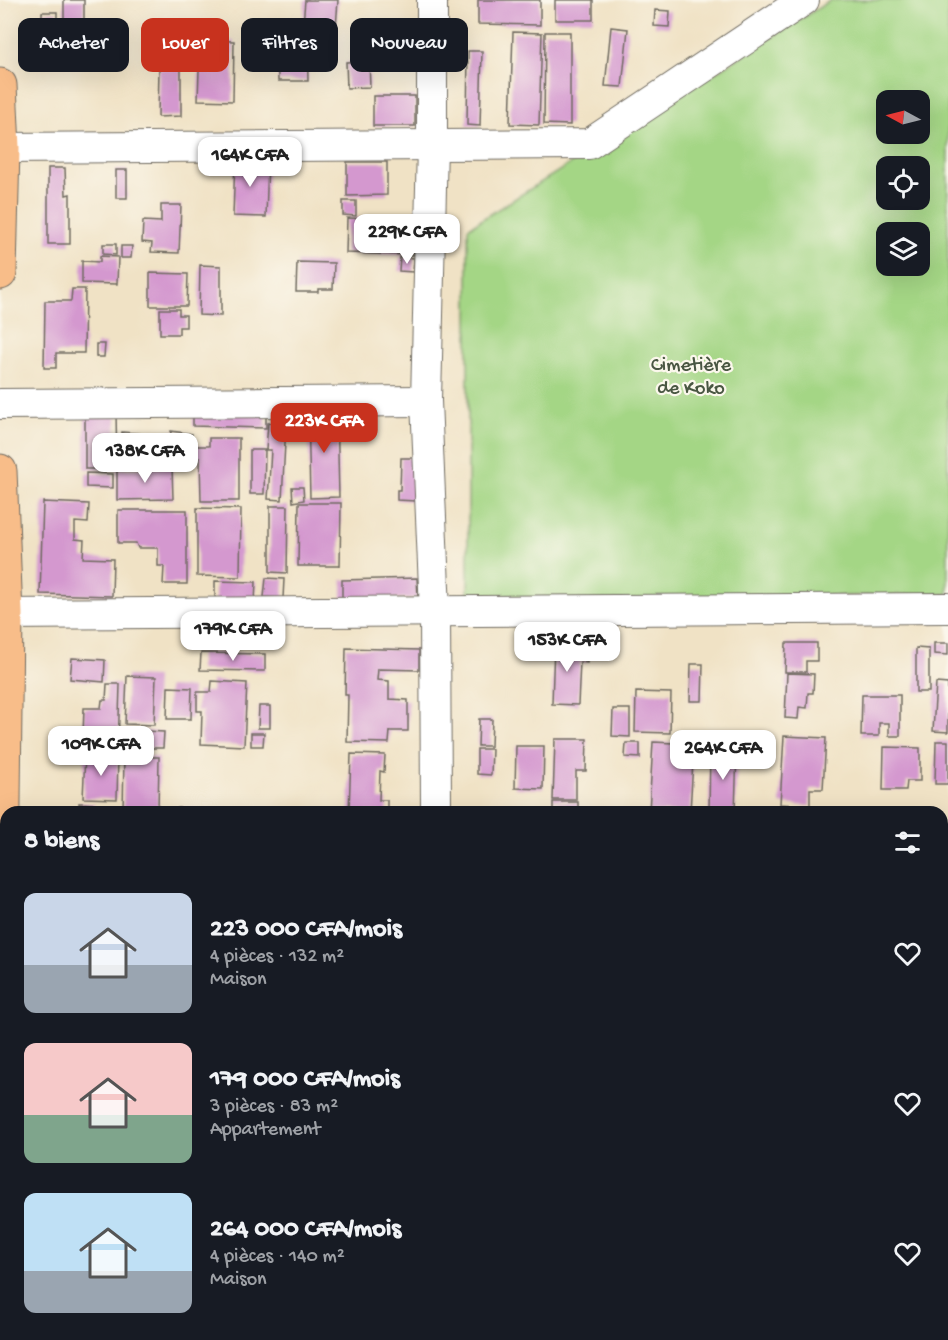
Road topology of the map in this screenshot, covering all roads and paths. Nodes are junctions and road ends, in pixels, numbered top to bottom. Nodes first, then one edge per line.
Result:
1 (432, 0) edge
2 (804, 0) edge
3 (0, 85) edge
4 (432, 145) junction
5 (1, 148) edge
6 (0, 273) edge
7 (426, 401) junction
8 (0, 404) edge
9 (0, 471) edge
10 (948, 608) edge
11 (435, 611) junction
12 (3, 614) edge
13 (3, 806) edge
14 (436, 806) edge

1 - 4 street
2 - 4 street
3 - 5 main road
4 - 5 street
4 - 7 street
5 - 6 main road
7 - 8 street
7 - 11 street
9 - 12 main road
10 - 11 street
11 - 12 street
11 - 14 street
12 - 13 main road

